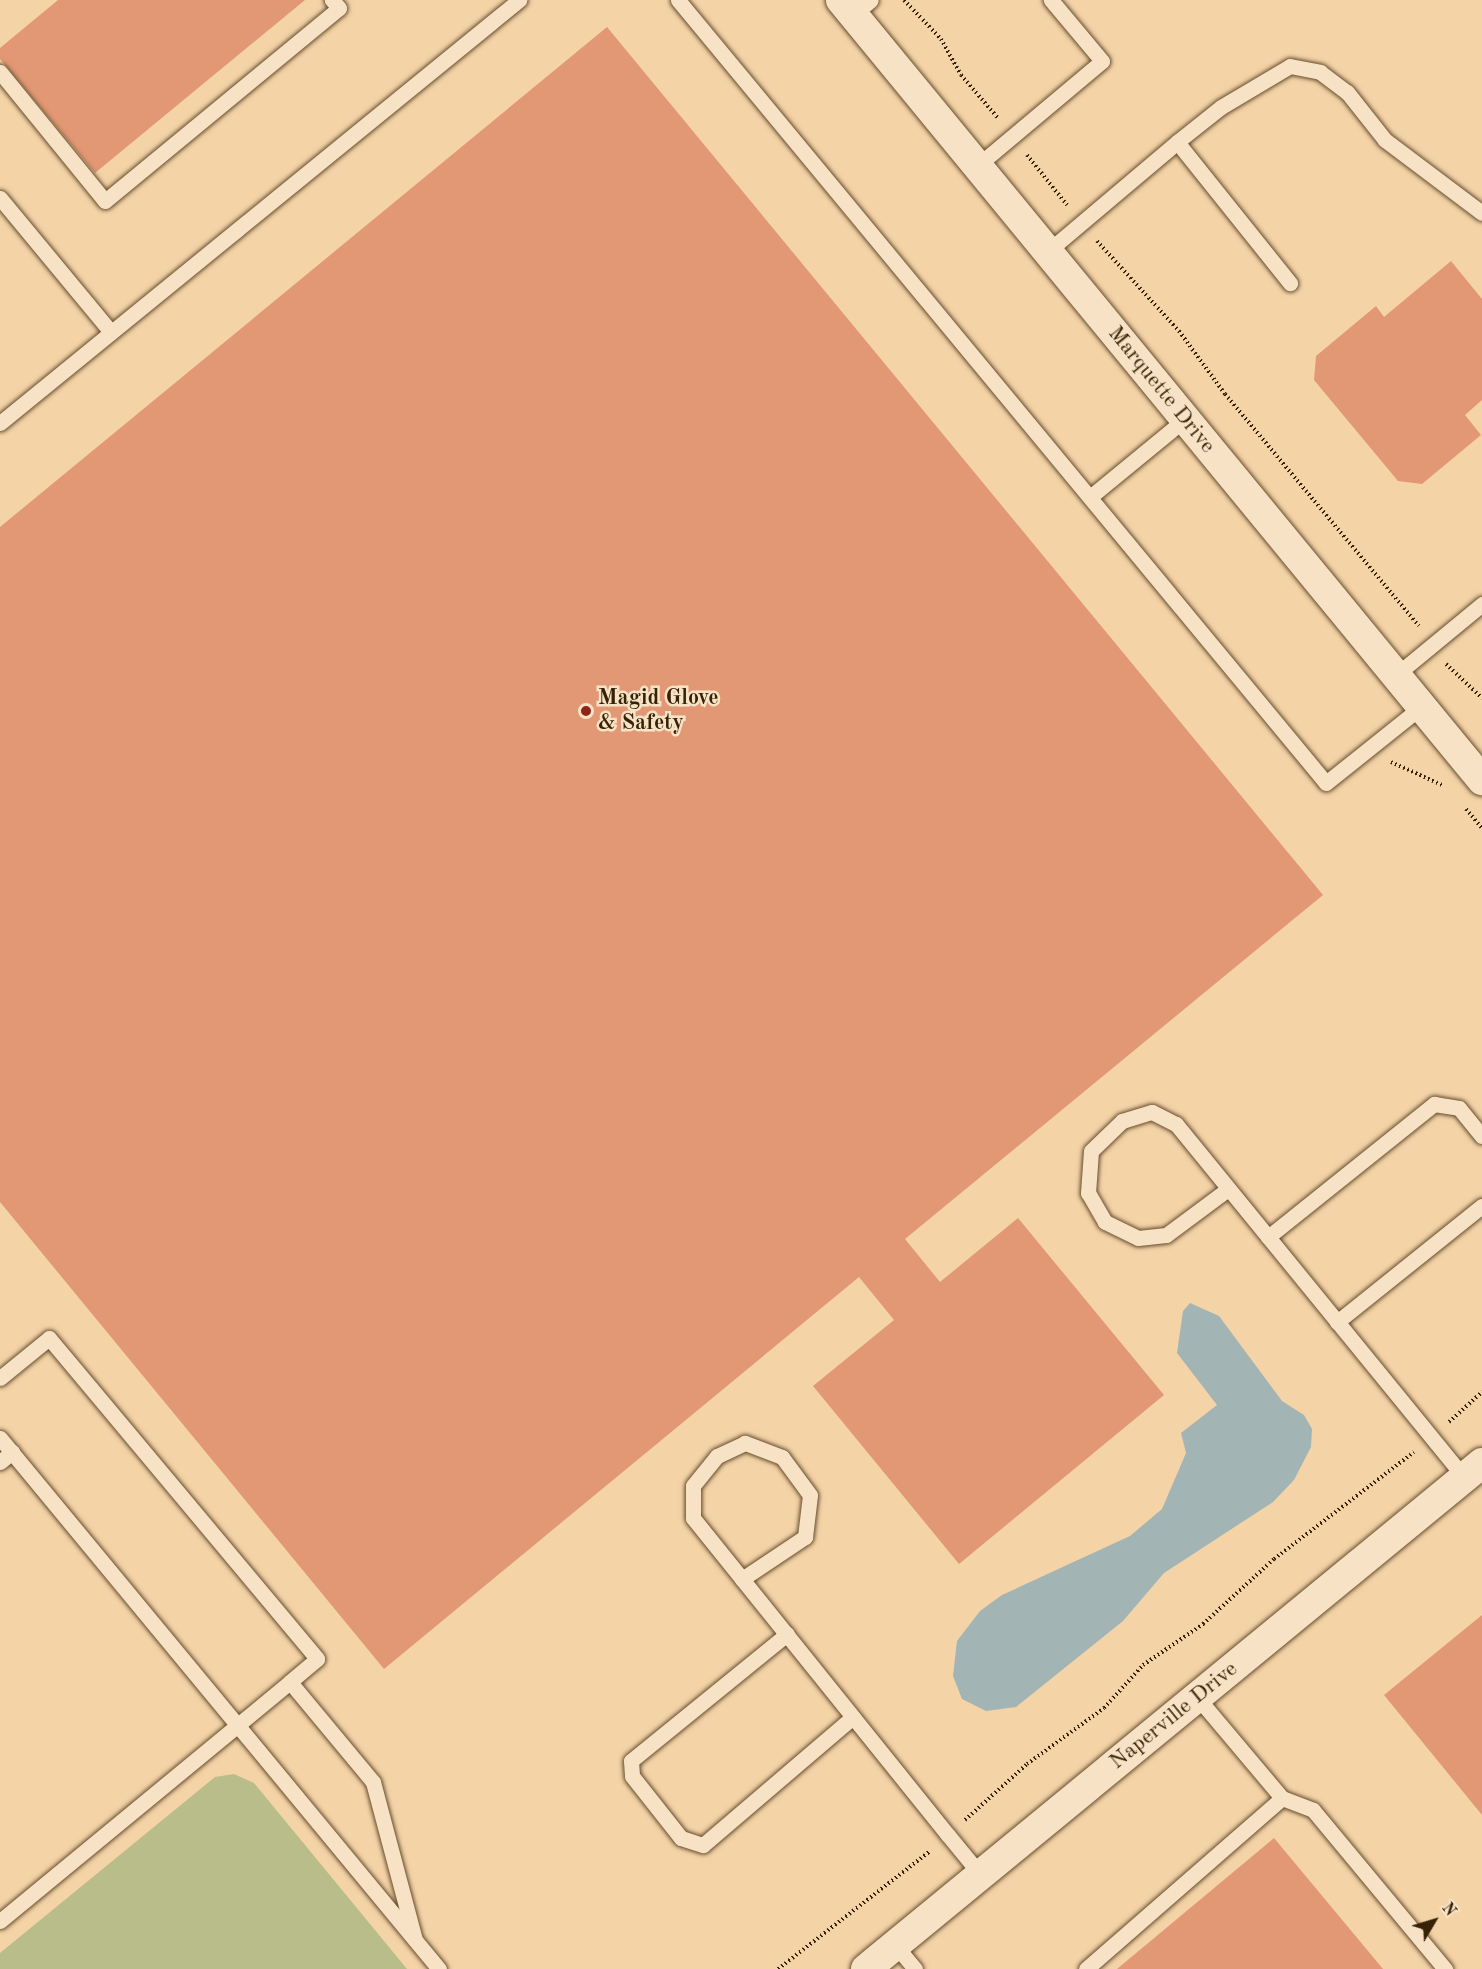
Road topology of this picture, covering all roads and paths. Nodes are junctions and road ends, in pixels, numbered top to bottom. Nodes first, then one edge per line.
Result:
1 (332, 0) edge
2 (519, 0) edge
3 (678, 0) edge
4 (904, 0) edge
5 (1051, 0) edge
6 (855, 5) edge
7 (0, 72) edge
8 (1012, 136) junction
9 (1177, 142) junction
10 (977, 166) junction
11 (0, 198) edge
12 (1482, 213) edge
13 (1082, 222) junction
14 (1047, 252) junction
15 (1290, 283) dead end
16 (111, 332) junction
17 (1185, 418) junction
18 (0, 423) edge
19 (1090, 497) junction
20 (1482, 604) edge
21 (1432, 645) junction
22 (1396, 675) junction
23 (1482, 698) edge
24 (1421, 707) junction
25 (1365, 752) junction
26 (1482, 780) edge
27 (1446, 787) dead end
28 (1459, 801) dead end
29 (1482, 828) edge
30 (1482, 1136) edge
31 (1228, 1189) junction
32 (1482, 1206) edge
33 (1268, 1237) junction
34 (1338, 1322) junction
35 (0, 1377) edge
36 (1482, 1392) edge
37 (1431, 1437) junction
38 (0, 1438) edge
39 (6, 1457) edge
40 (1477, 1469) edge
41 (742, 1579) junction
42 (787, 1635) junction
43 (290, 1682) junction
44 (1197, 1697) junction
45 (854, 1717) junction
46 (239, 1725) junction
47 (1282, 1798) junction
48 (948, 1835) junction
49 (980, 1875) junction
50 (0, 1921) edge
51 (415, 1940) junction
52 (895, 1945) junction
53 (439, 1969) edge
54 (778, 1969) edge
55 (866, 1969) edge
56 (915, 1969) edge
57 (1086, 1969) edge
58 (1445, 1969) edge

1 - 7 lane
2 - 16 lane
3 - 19 lane
4 - 8 path
5 - 8 lane
6 - 10 street, Marquette Drive
8 - 10 lane
8 - 13 path
9 - 12 lane
9 - 13 lane
9 - 15 lane
10 - 14 street, Marquette Drive
11 - 16 lane
13 - 14 lane
13 - 21 path
14 - 17 street, Marquette Drive
16 - 18 lane
17 - 19 lane
17 - 22 street, Marquette Drive
19 - 25 lane
20 - 21 lane
21 - 22 lane
21 - 23 path
22 - 24 street, Marquette Drive
24 - 25 lane
24 - 26 street, Marquette Drive
25 - 27 path
28 - 29 path
30 - 33 lane
31 - 31 lane
31 - 33 lane
32 - 34 lane
33 - 34 lane
34 - 37 lane
35 - 43 lane
36 - 37 path
37 - 40 lane
37 - 48 path
38 - 39 lane
39 - 46 lane
40 - 44 street, Naperville Drive
41 - 41 lane
41 - 42 lane
42 - 45 lane
42 - 45 lane
43 - 46 lane
43 - 51 lane
44 - 47 lane
44 - 49 street, Naperville Drive
45 - 48 lane
46 - 50 lane
46 - 51 lane
47 - 57 lane
47 - 58 lane
48 - 49 lane
48 - 54 path
49 - 52 street, Naperville Drive
51 - 53 lane
52 - 55 street, Naperville Drive
52 - 56 lane

